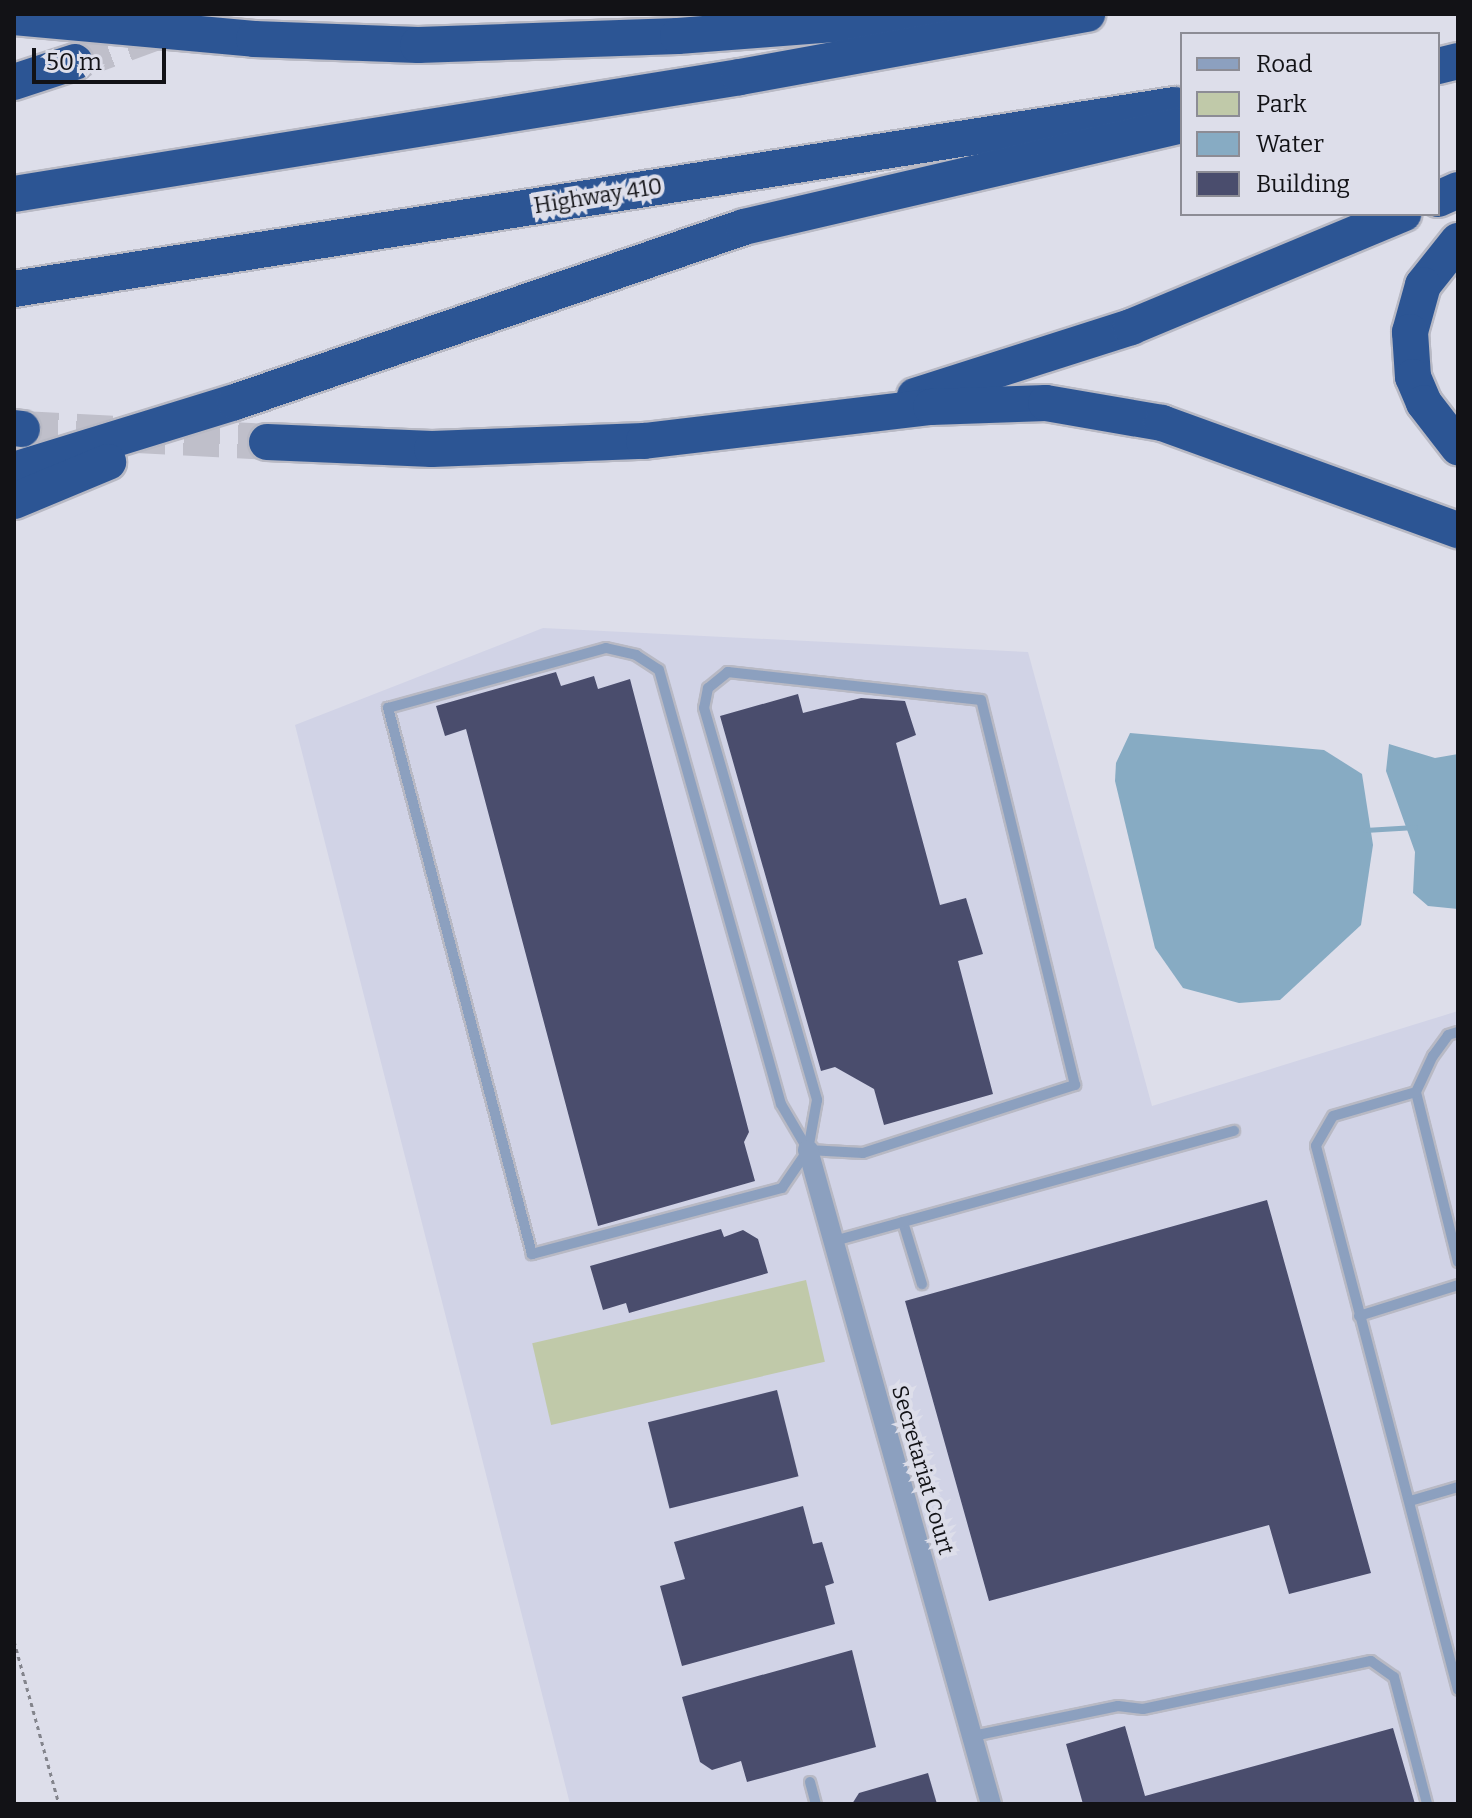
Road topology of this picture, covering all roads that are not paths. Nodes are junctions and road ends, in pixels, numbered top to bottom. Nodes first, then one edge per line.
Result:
1 (964, 14) edge
2 (1087, 14) edge
3 (14, 17) edge
4 (75, 62) tunnel mouth
5 (14, 82) edge
6 (1180, 104) edge
7 (1180, 125) edge
8 (14, 194) edge
9 (1398, 216) edge
10 (1458, 241) edge
11 (14, 289) edge
12 (235, 402) junction
13 (856, 415) junction
14 (267, 442) tunnel mouth
15 (1458, 447) edge
16 (14, 470) edge
17 (14, 501) edge
18 (1458, 530) edge
19 (1458, 1032) edge
20 (1416, 1092) junction
21 (1234, 1131) dead end
22 (808, 1150) junction
23 (903, 1222) junction
24 (834, 1241) junction
25 (1458, 1262) edge
26 (922, 1284) dead end
27 (1458, 1285) edge
28 (1359, 1316) junction
29 (1458, 1487) edge
30 (1410, 1501) junction
31 (1458, 1690) edge
32 (973, 1736) junction
33 (810, 1782) dead end
34 (816, 1804) edge
35 (991, 1804) edge
36 (1427, 1804) edge

1 - 3 highway
2 - 8 highway
4 - 5 highway
6 - 11 highway, Highway 410
7 - 12 highway
9 - 13 highway
10 - 15 highway
12 - 16 highway
12 - 17 highway
13 - 14 highway
13 - 18 highway
19 - 20 lane
20 - 25 lane
20 - 28 lane
21 - 23 lane
22 - 22 lane
22 - 22 lane
22 - 24 street, Secretariat Court
23 - 24 lane
23 - 26 lane
24 - 32 street, Secretariat Court
27 - 28 lane
28 - 30 lane
29 - 30 lane
30 - 31 lane
32 - 35 street, Secretariat Court
32 - 36 lane
33 - 34 lane

